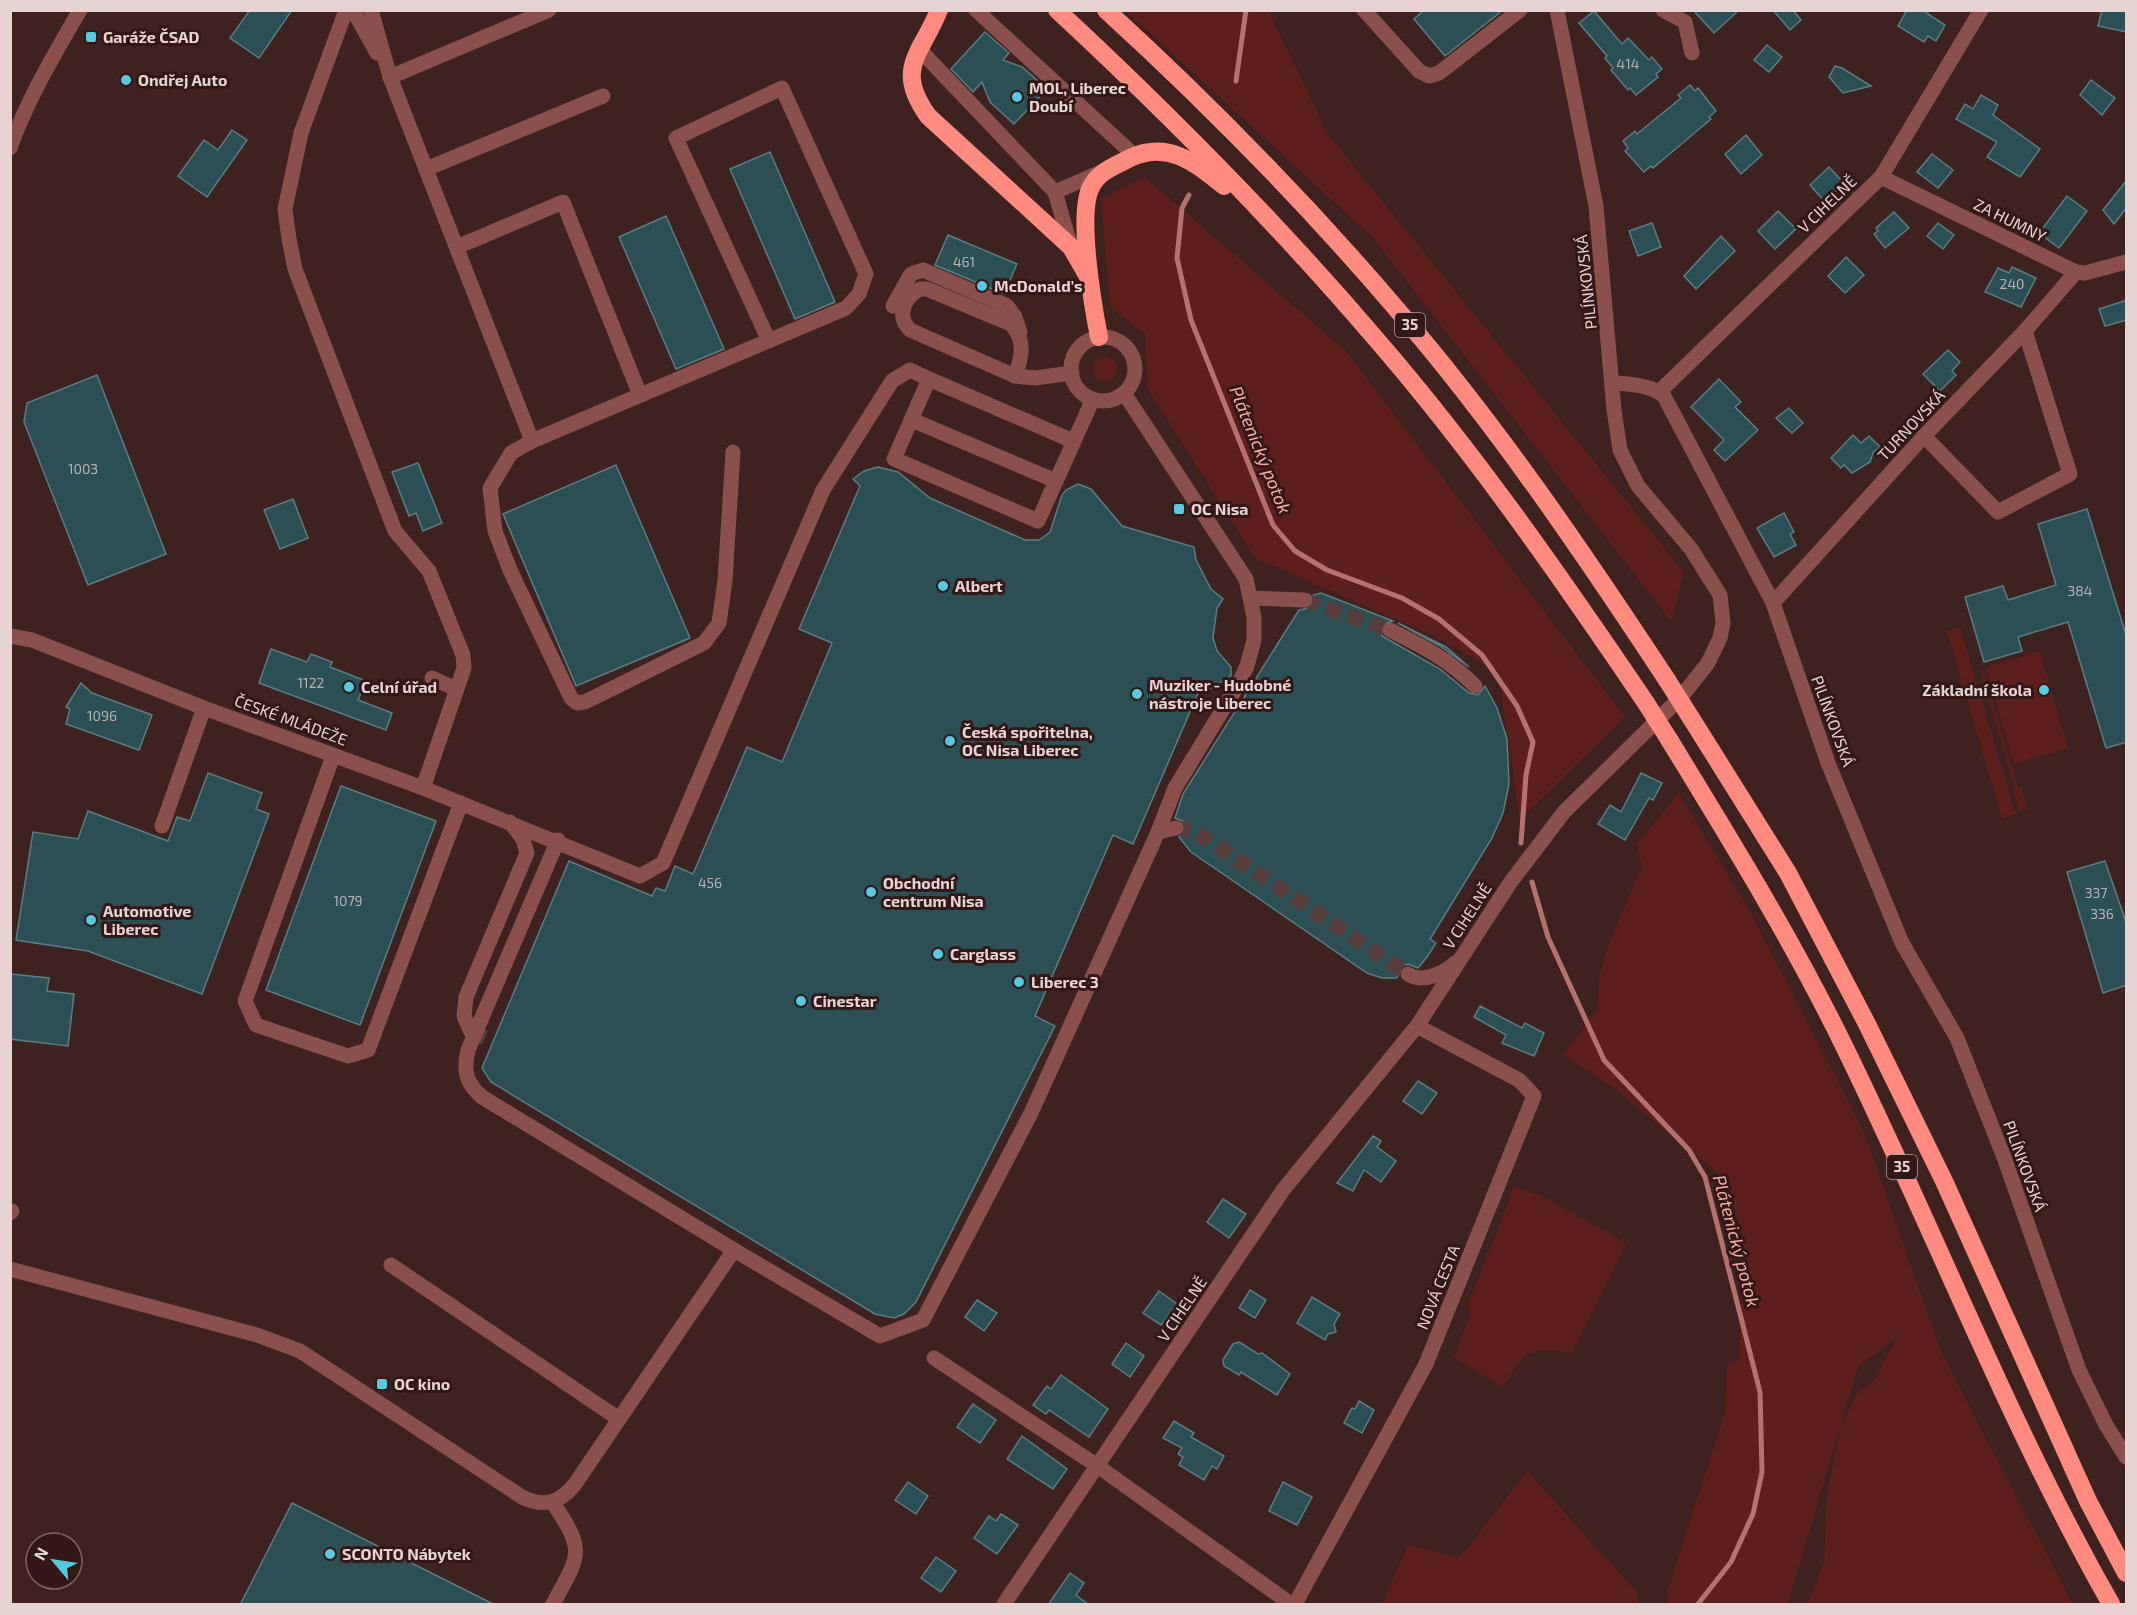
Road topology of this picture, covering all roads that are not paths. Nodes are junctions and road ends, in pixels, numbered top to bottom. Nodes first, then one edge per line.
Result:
1 (80, 10) edge
2 (346, 10) edge
3 (353, 10) edge
4 (371, 10) edge
5 (939, 10) edge
6 (976, 10) edge
7 (1057, 10) edge
8 (1106, 10) edge
9 (1364, 10) edge
10 (1520, 10) edge
11 (1557, 10) edge
12 (1663, 10) edge
13 (1980, 10) edge
14 (547, 11) edge
15 (918, 48) junction
16 (1692, 53) dead end
17 (390, 77) junction
18 (603, 96) dead end
19 (10, 148) edge
20 (1135, 156) junction
21 (426, 169) junction
22 (1106, 170) junction
23 (1881, 177) junction
24 (1055, 192) junction
25 (1281, 232) junction
26 (1071, 247) junction
27 (457, 248) junction
28 (2127, 262) edge
29 (2076, 272) junction
30 (1088, 277) junction
31 (2025, 331) junction
32 (1099, 337) junction
33 (769, 340) junction
34 (1072, 373) junction
35 (1015, 376) junction
36 (929, 379) junction
37 (1613, 383) junction
38 (1659, 392) junction
39 (1124, 393) junction
40 (640, 395) junction
41 (1093, 399) junction
42 (912, 420) junction
43 (1924, 436) junction
44 (532, 441) junction
45 (1073, 441) junction
46 (733, 452) dead end
47 (1056, 481) junction
48 (1252, 598) junction
49 (1305, 600) tunnel mouth
50 (1773, 603) junction
51 (1390, 630) tunnel mouth
52 (10, 636) edge
53 (432, 678) dead end
54 (1475, 686) dead end
55 (456, 689) junction
56 (204, 708) junction
57 (333, 756) junction
58 (423, 788) junction
59 (461, 802) junction
60 (510, 822) junction
61 (162, 826) dead end
62 (1176, 828) tunnel mouth
63 (1158, 832) junction
64 (558, 840) junction
65 (1462, 957) junction
66 (1408, 974) tunnel mouth
67 (1418, 1026) junction
68 (471, 1032) dead end
69 (734, 1250) junction
70 (391, 1265) dead end
71 (10, 1269) edge
72 (934, 1358) dead end
73 (619, 1419) junction
74 (2127, 1457) edge
75 (1099, 1467) junction
76 (553, 1503) junction
77 (2127, 1573) edge
78 (553, 1605) edge
79 (1004, 1605) edge
80 (1293, 1605) edge
81 (2111, 1605) edge

1 - 19 street
2 - 55 street
3 - 17 street
4 - 17 street
5 - 15 highway
6 - 20 street
7 - 25 highway, 35
8 - 77 highway, 35, bridge
9 - 10 street
11 - 37 street, PILÍNKOVSKÁ
12 - 16 street
13 - 23 street, V CIHELNĚ
14 - 17 street
15 - 24 street
15 - 26 highway
17 - 21 street
18 - 21 street
20 - 22 highway
20 - 25 highway
21 - 27 street
22 - 24 street
22 - 30 highway
23 - 29 street, ZA HUMNY
23 - 38 street, V CIHELNĚ
24 - 26 street
25 - 81 highway, 35, bridge
26 - 30 highway
27 - 40 street
27 - 44 street
28 - 29 street
29 - 31 street, TURNOVSKÁ
30 - 32 highway
31 - 43 street, TURNOVSKÁ
31 - 43 street
32 - 34 street
32 - 39 street
33 - 33 street
33 - 40 street
34 - 35 street
34 - 41 street
35 - 35 street
36 - 42 street
36 - 45 street
36 - 64 street, ČESKÉ MLÁDEŽE
37 - 38 street
37 - 65 street, V CIHELNĚ
38 - 50 street, PILÍNKOVSKÁ
39 - 41 street
39 - 48 street
40 - 44 street
41 - 45 street
42 - 47 street
42 - 47 street
43 - 50 street, TURNOVSKÁ
44 - 46 street
45 - 47 street
48 - 49 street
48 - 63 street
50 - 74 street, PILÍNKOVSKÁ
51 - 54 street
52 - 56 street, ČESKÉ MLÁDEŽE
53 - 55 street
55 - 58 street
56 - 57 street, ČESKÉ MLÁDEŽE
56 - 61 street
57 - 58 street, ČESKÉ MLÁDEŽE
57 - 59 street
58 - 59 street, ČESKÉ MLÁDEŽE
59 - 60 street, ČESKÉ MLÁDEŽE
60 - 64 street, ČESKÉ MLÁDEŽE
60 - 68 street
62 - 63 street
63 - 69 street
64 - 69 street
65 - 66 street
65 - 67 street, V CIHELNĚ
67 - 75 street, V CIHELNĚ
67 - 80 street, NOVÁ CESTA
69 - 73 street
70 - 73 street
71 - 76 street
72 - 75 street
73 - 76 street
75 - 79 street, V CIHELNĚ
75 - 80 street
76 - 78 street

